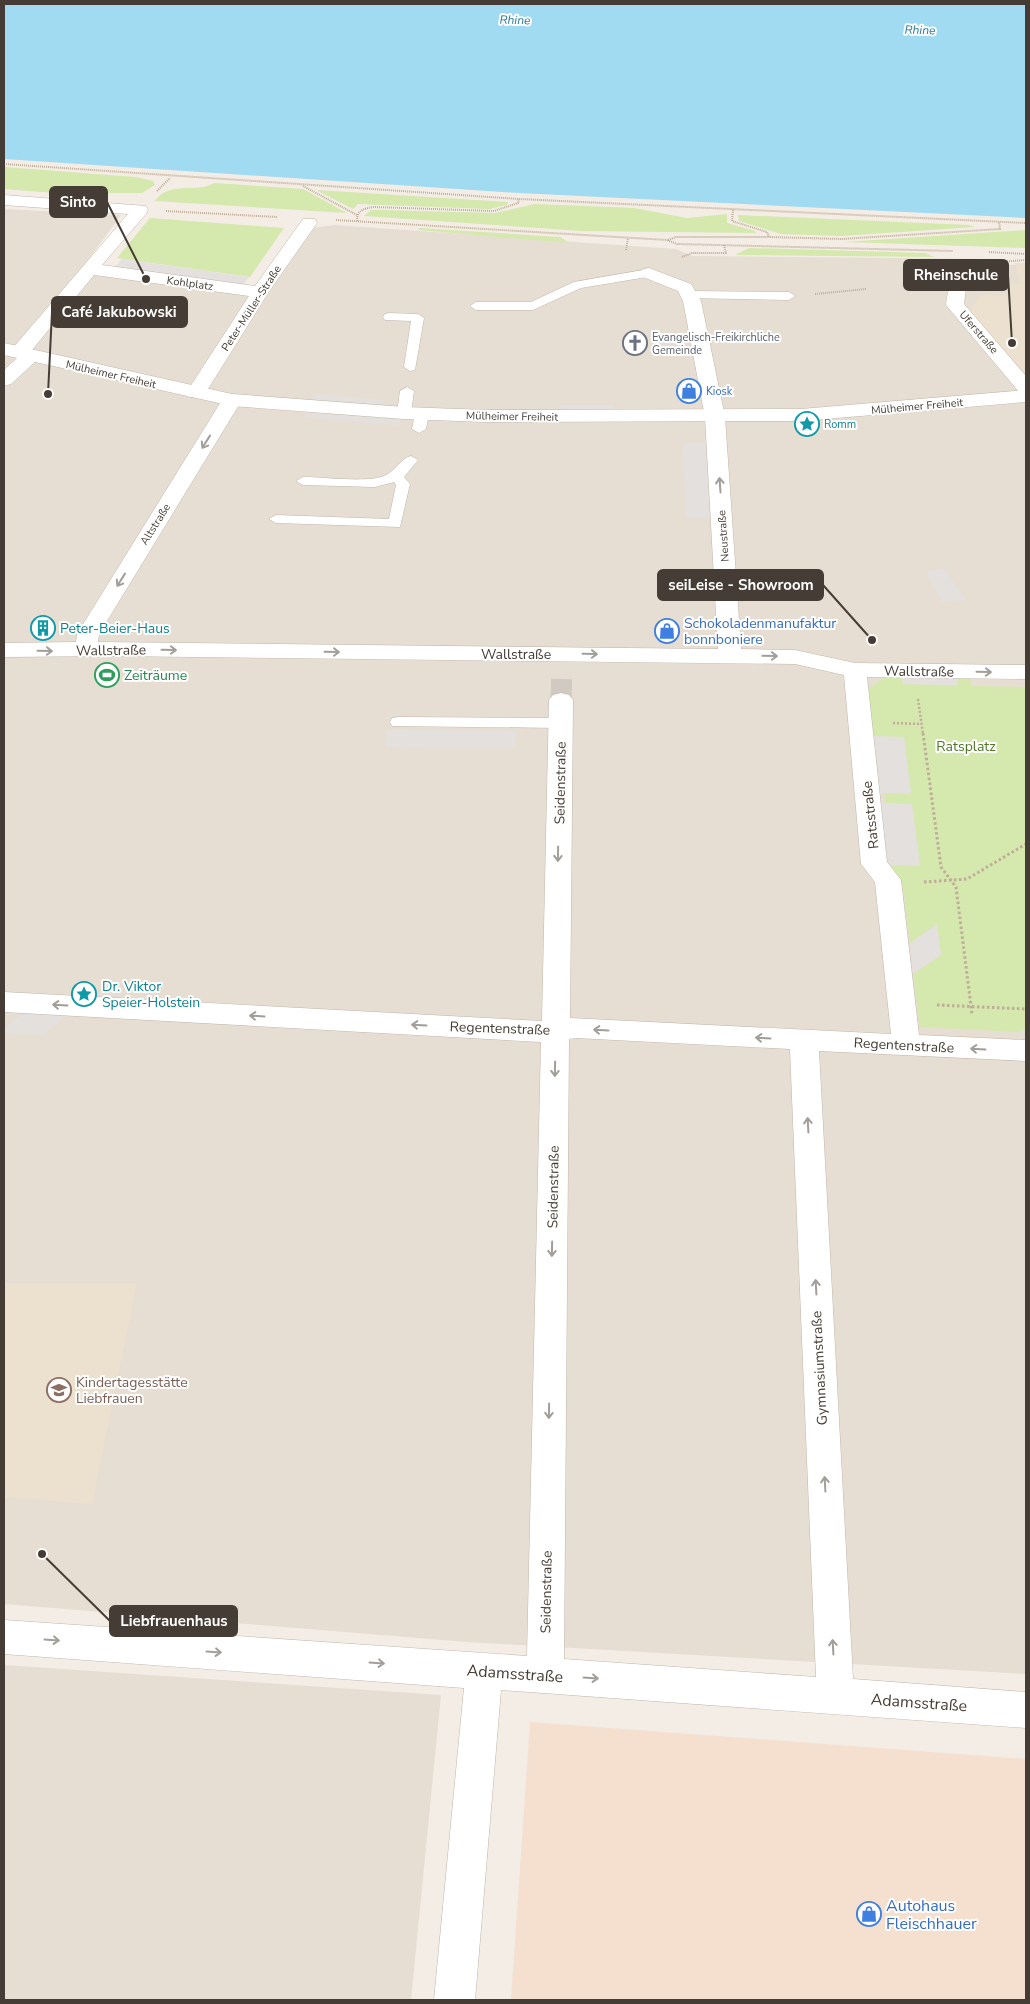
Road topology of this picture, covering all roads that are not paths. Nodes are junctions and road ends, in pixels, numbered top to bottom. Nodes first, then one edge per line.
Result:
1 (4, 200) edge
2 (309, 223) dead end
3 (90, 268) junction
4 (649, 273) joint
5 (970, 274) dead end
6 (260, 292) junction
7 (689, 295) junction
8 (788, 296) dead end
9 (476, 306) dead end
10 (389, 317) dead end
11 (17, 353) edge
12 (410, 367) dead end
13 (4, 380) edge
14 (1026, 388) edge
15 (406, 391) dead end
16 (196, 393) junction
17 (1026, 396) edge
18 (232, 400) junction
19 (715, 417) junction
20 (415, 419) junction
21 (411, 460) dead end
22 (396, 477) junction
23 (303, 481) dead end
24 (276, 519) dead end
25 (4, 650) edge
26 (86, 650) junction
27 (730, 656) junction
28 (855, 670) junction
29 (1026, 672) edge
30 (561, 712) joint
31 (398, 722) dead end
32 (4, 1002) edge
33 (555, 1030) junction
34 (804, 1040) junction
35 (906, 1045) junction
36 (1026, 1051) edge
37 (4, 1637) edge
38 (484, 1671) junction
39 (545, 1675) junction
40 (836, 1696) junction
41 (1026, 1710) edge
42 (454, 2000) edge

1 - 3 street
2 - 6 street, Peter-Müller-Straße
3 - 6 street, Kohlplatz
3 - 11 street
4 - 7 street
4 - 9 lane
5 - 14 street, Uferstraße
6 - 16 street, Peter-Müller-Straße
7 - 8 lane
7 - 19 street, Neustraße
10 - 12 lane
11 - 13 street
11 - 16 street, Mülheimer Freiheit
15 - 20 lane
16 - 18 street, Mülheimer Freiheit
17 - 19 street, Mülheimer Freiheit
18 - 20 street, Mülheimer Freiheit
18 -> 26 street, Altstraße
19 - 20 street, Mülheimer Freiheit
27 -> 19 street, Neustraße
21 - 22 lane
22 - 23 lane
22 - 24 lane
25 -> 26 street, Wallstraße
26 -> 27 street, Wallstraße
27 -> 28 street, Wallstraße
28 -> 29 street, Wallstraße
28 - 35 street, Ratsstraße
30 - 31 lane
30 -> 33 street, Seidenstraße
33 -> 32 street, Regentenstraße
34 -> 33 street, Regentenstraße
33 -> 39 street, Seidenstraße
34 - 35 street, Regentenstraße
40 -> 34 street, Gymnasiumstraße
36 -> 35 street, Regentenstraße
37 -> 38 street, Adamsstraße
38 - 39 street, Adamsstraße
38 - 42 street
39 -> 40 street, Adamsstraße
40 - 41 street, Adamsstraße

